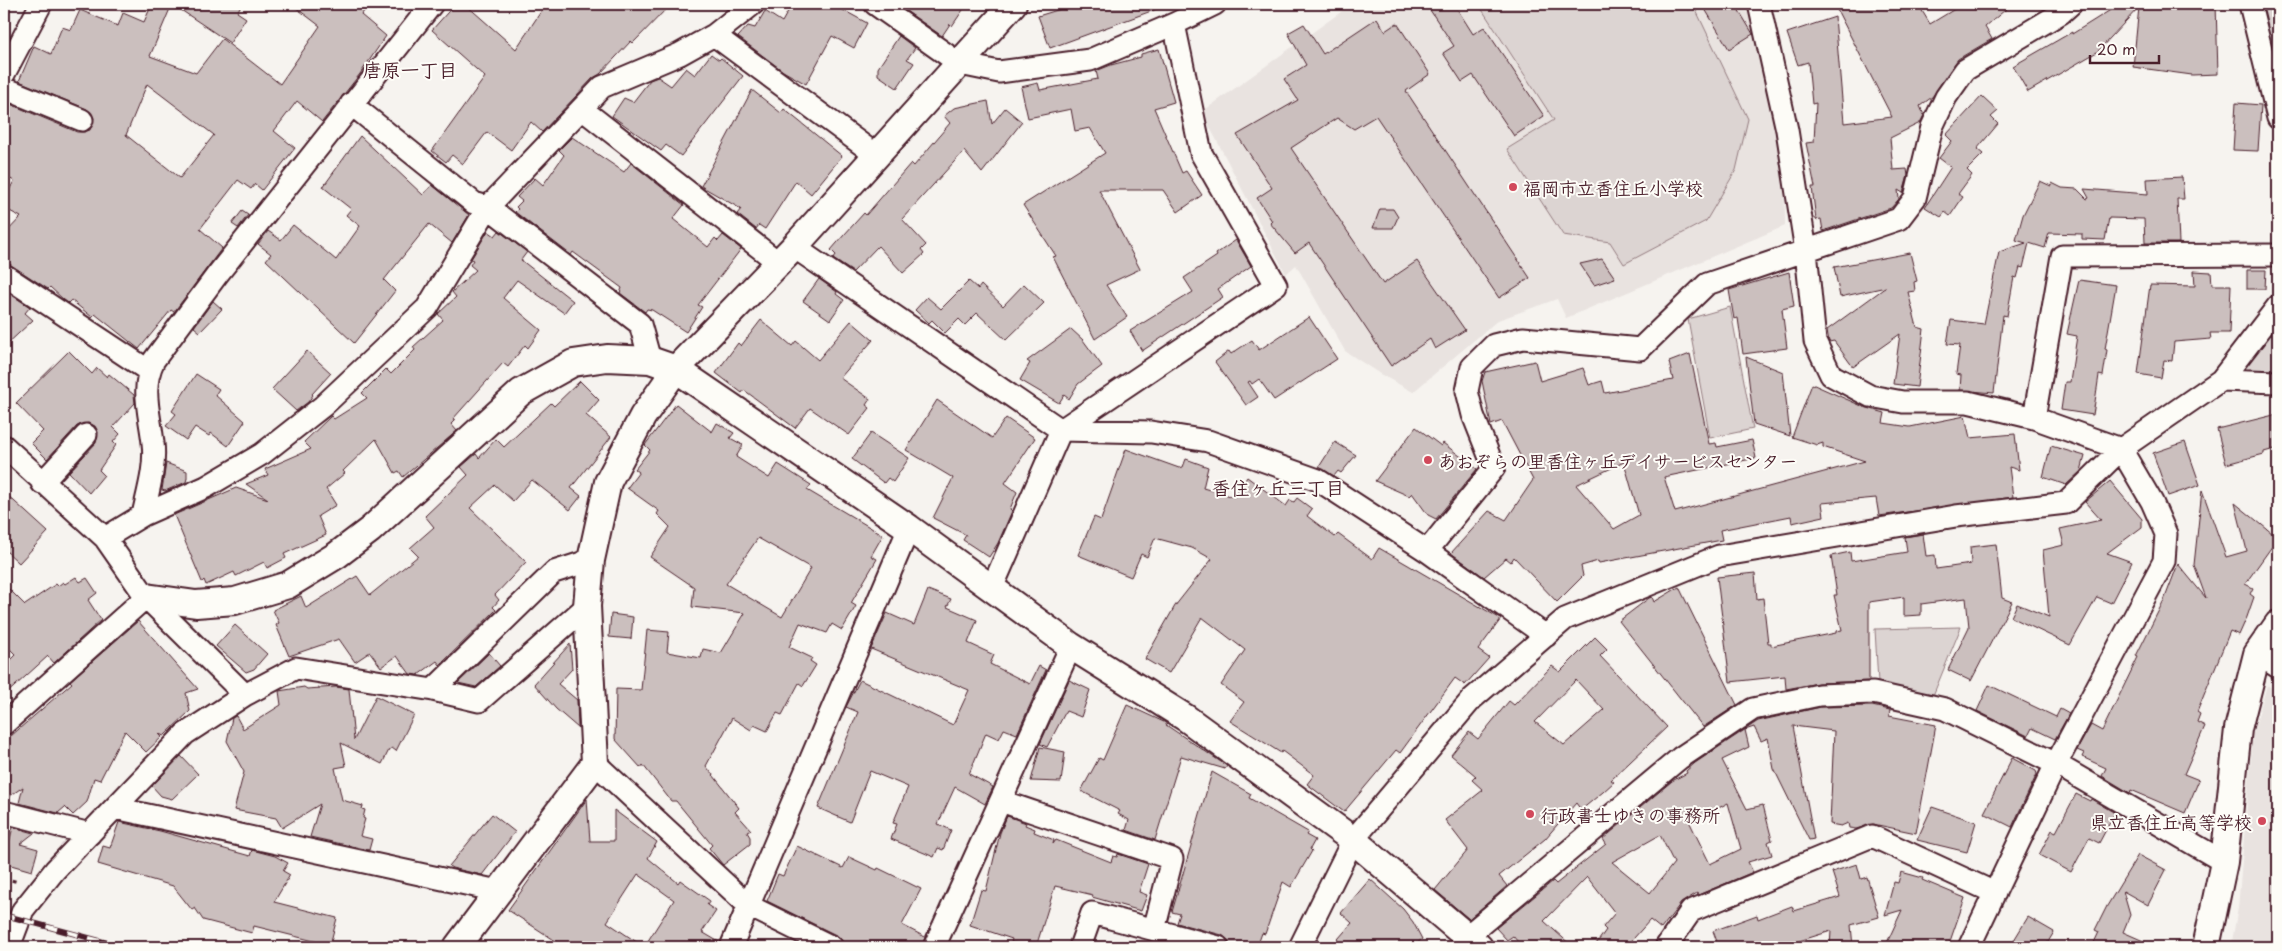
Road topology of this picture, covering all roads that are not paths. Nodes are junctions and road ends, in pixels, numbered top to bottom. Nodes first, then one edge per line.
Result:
1 (41, 4) edge
2 (432, 4) edge
3 (753, 4) edge
4 (874, 4) edge
5 (1013, 4) edge
6 (1215, 4) edge
7 (2071, 4) edge
8 (2250, 4) edge
9 (1762, 5) edge
10 (1174, 24) junction
11 (714, 35) junction
12 (960, 64) junction
13 (4, 74) edge
14 (4, 88) edge
15 (351, 104) junction
16 (582, 110) junction
17 (2278, 118) edge
18 (82, 120) dead end
19 (876, 154) junction
20 (488, 207) junction
21 (1806, 251) junction
22 (787, 255) junction
23 (2278, 255) edge
24 (4, 275) edge
25 (2278, 306) edge
26 (650, 360) junction
27 (676, 370) junction
28 (149, 371) junction
29 (2221, 380) junction
30 (2278, 382) edge
31 (2034, 418) junction
32 (1061, 430) junction
33 (86, 435) dead end
34 (4, 446) edge
35 (2121, 449) junction
36 (42, 483) junction
37 (143, 515) junction
38 (909, 528) junction
39 (105, 538) junction
40 (1427, 551) junction
41 (591, 560) junction
42 (992, 588) junction
43 (146, 597) junction
44 (587, 606) junction
45 (2278, 624) edge
46 (1546, 636) junction
47 (1071, 646) junction
48 (2268, 661) edge
49 (433, 690) junction
50 (246, 695) junction
51 (4, 724) edge
52 (595, 763) junction
53 (2056, 764) junction
54 (1000, 801) junction
55 (115, 808) junction
56 (4, 812) edge
57 (90, 834) junction
58 (1353, 840) junction
59 (2224, 862) junction
60 (498, 892) junction
61 (1995, 892) junction
62 (749, 906) junction
63 (1154, 930) junction
64 (1473, 942) edge
65 (9, 947) edge
66 (457, 947) edge
67 (731, 947) edge
68 (832, 947) edge
69 (934, 947) edge
70 (1080, 947) edge
71 (1218, 947) edge
72 (1300, 947) edge
73 (1666, 947) edge
74 (1969, 947) edge
75 (2206, 947) edge

1 - 13 street
2 - 15 street
3 - 11 street
4 - 12 street
5 - 12 street
6 - 10 street
7 - 21 street
8 - 17 street
9 - 21 street
10 - 12 street
10 - 32 street
11 - 16 street
11 - 19 street
12 - 19 street
14 - 18 street
15 - 20 street
15 - 28 street
16 - 20 street
16 - 22 street
19 - 22 street
20 - 26 street
20 - 37 street
21 - 31 street
21 - 40 street
22 - 27 street
22 - 32 street
23 - 31 street
24 - 28 street
25 - 29 street
26 - 27 street
26 - 43 street
27 - 38 street
27 - 41 street
28 - 37 street
29 - 30 street
29 - 35 street
31 - 35 street
32 - 40 street
32 - 42 street
33 - 36 street
34 - 36 street
35 - 46 street
35 - 53 street
36 - 39 street
37 - 39 street
38 - 42 street
38 - 62 street
39 - 43 street
40 - 46 street
41 - 44 street
41 - 49 street
42 - 47 street
43 - 50 street
43 - 51 street
44 - 49 street
44 - 52 street
45 - 48 street
46 - 58 street
47 - 54 street
47 - 58 street
48 - 59 street
49 - 50 street
50 - 55 street
52 - 60 street
52 - 62 street
53 - 59 street
53 - 61 street
53 - 64 street
54 - 63 street
54 - 69 street
55 - 57 street
55 - 60 street
56 - 57 street
57 - 65 street
58 - 64 street
58 - 72 street
59 - 75 street
60 - 66 street
61 - 73 street
61 - 74 street
62 - 67 street
62 - 68 street
63 - 70 street
63 - 71 street

